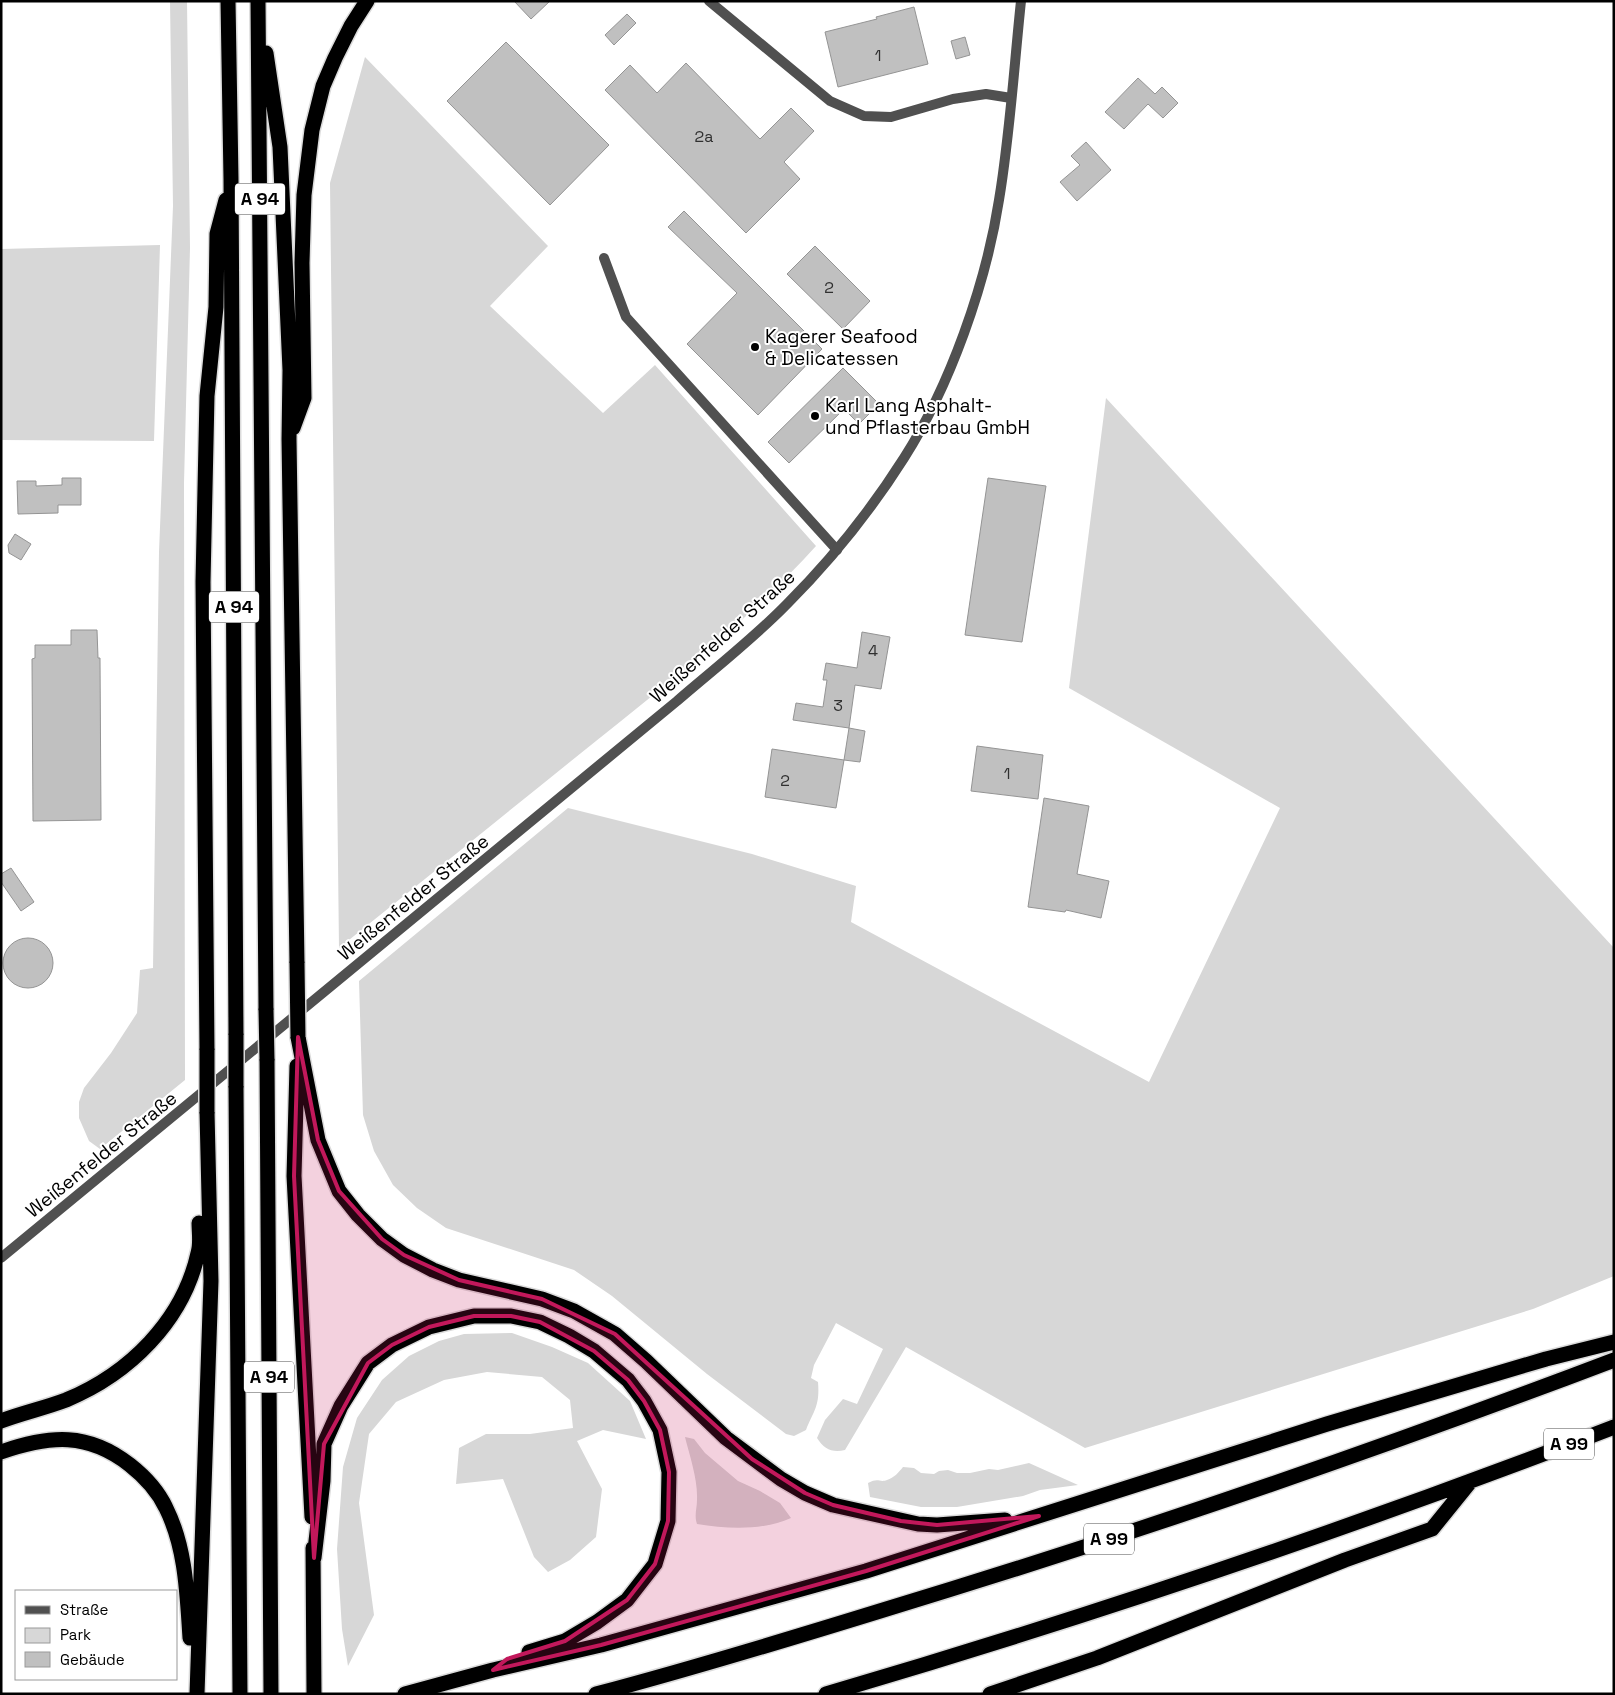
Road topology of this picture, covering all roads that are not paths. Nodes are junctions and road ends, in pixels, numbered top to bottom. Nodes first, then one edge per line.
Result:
1 (228, 1) edge
2 (258, 1) edge
3 (367, 1) edge
4 (709, 1) edge
5 (1021, 1) edge
6 (1011, 98) junction
7 (231, 179) junction
8 (604, 258) dead end
9 (289, 439) junction
10 (837, 550) junction
11 (298, 1037) junction
12 (208, 1170) junction
13 (1, 1258) edge
14 (1614, 1342) edge
15 (1614, 1360) edge
16 (1, 1421) edge
17 (1614, 1427) edge
18 (1, 1452) edge
19 (1471, 1481) junction
20 (1039, 1516) junction
21 (314, 1558) junction
22 (493, 1670) junction
23 (197, 1689) edge
24 (314, 1689) edge
25 (240, 1694) edge
26 (271, 1694) edge
27 (405, 1694) edge
28 (596, 1694) edge
29 (826, 1694) edge
30 (990, 1694) edge

1 - 7 highway, A 94
2 - 9 highway
2 - 26 highway, A 94, bridge
3 - 9 highway
4 - 6 street
5 - 6 street, Weißenfelder Straße
6 - 10 street, Weißenfelder Straße
7 - 12 highway, bridge
7 - 25 highway, A 94, bridge
8 - 10 street
9 - 11 highway, bridge
10 - 13 street, Weißenfelder Straße
11 - 20 highway
11 - 21 highway
12 - 16 highway
12 - 23 highway
14 - 20 highway
15 - 28 highway, A 99
17 - 19 highway, A 99
18 - 23 highway
19 - 29 highway, A 99
19 - 30 highway
20 - 22 highway
21 - 22 highway
21 - 24 highway
22 - 27 highway

